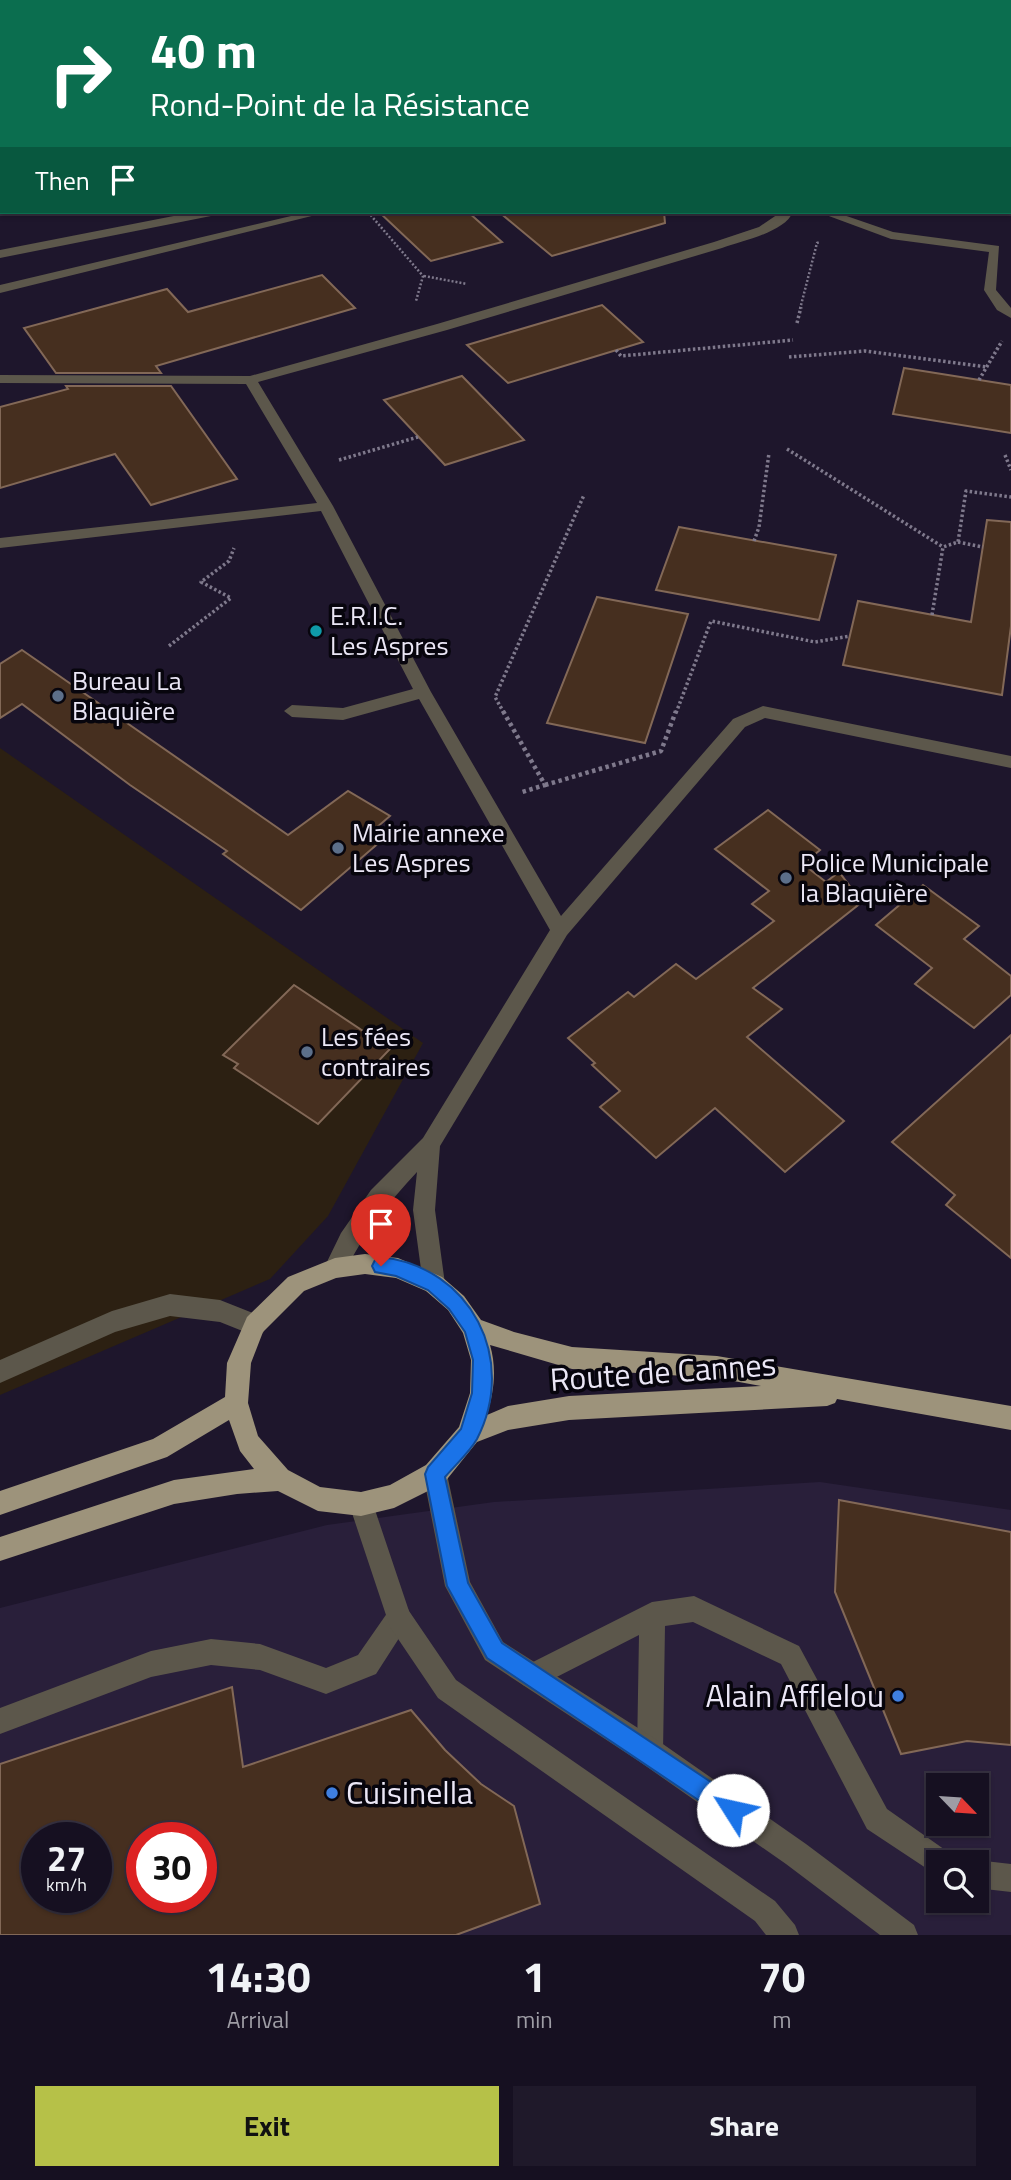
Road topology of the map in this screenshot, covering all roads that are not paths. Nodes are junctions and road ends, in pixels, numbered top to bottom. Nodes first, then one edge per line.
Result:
1 (201, 214) edge
2 (314, 214) edge
3 (786, 214) edge
4 (830, 214) edge
5 (0, 254) edge
6 (0, 289) edge
7 (1011, 314) edge
8 (0, 379) edge
9 (250, 380) junction
10 (326, 506) junction
11 (0, 543) edge
12 (424, 692) junction
13 (292, 711) dead end
14 (1011, 762) edge
15 (560, 930) junction
16 (430, 1144) junction
17 (335, 1268) junction
18 (434, 1284) junction
19 (255, 1325) junction
20 (473, 1328) junction
21 (0, 1372) edge
22 (866, 1394) junction
23 (236, 1404) junction
24 (1011, 1418) edge
25 (469, 1434) junction
26 (435, 1474) junction
27 (279, 1479) junction
28 (0, 1503) edge
29 (361, 1504) junction
30 (0, 1549) edge
31 (652, 1615) junction
32 (399, 1618) junction
33 (532, 1676) junction
34 (0, 1721) edge
35 (650, 1752) junction
36 (926, 1854) edge
37 (989, 1875) edge
38 (1011, 1878) edge
39 (785, 1935) edge
40 (904, 1935) edge

1 - 5 street
2 - 6 street
3 - 9 street
4 - 7 street
8 - 9 street
9 - 10 street
10 - 11 street
10 - 12 street
12 - 13 street
12 - 15 street
14 - 15 street
15 - 16 street
16 - 17 street
16 - 18 street
17 - 18 main road
17 - 19 main road
18 - 20 main road
19 - 21 street
19 - 23 main road
20 - 22 main road, Route de Cannes
20 - 25 main road
22 - 24 main road, Route de Cannes
22 - 25 main road, Route de Cannes
23 - 27 main road
23 - 28 main road
25 - 26 main road
26 - 29 main road
26 - 33 street
27 - 29 main road
27 - 30 main road
29 - 32 street
31 - 33 street
31 - 35 street
31 - 36 street
32 - 34 street
32 - 39 street
33 - 35 street
35 - 40 street
37 - 38 street

